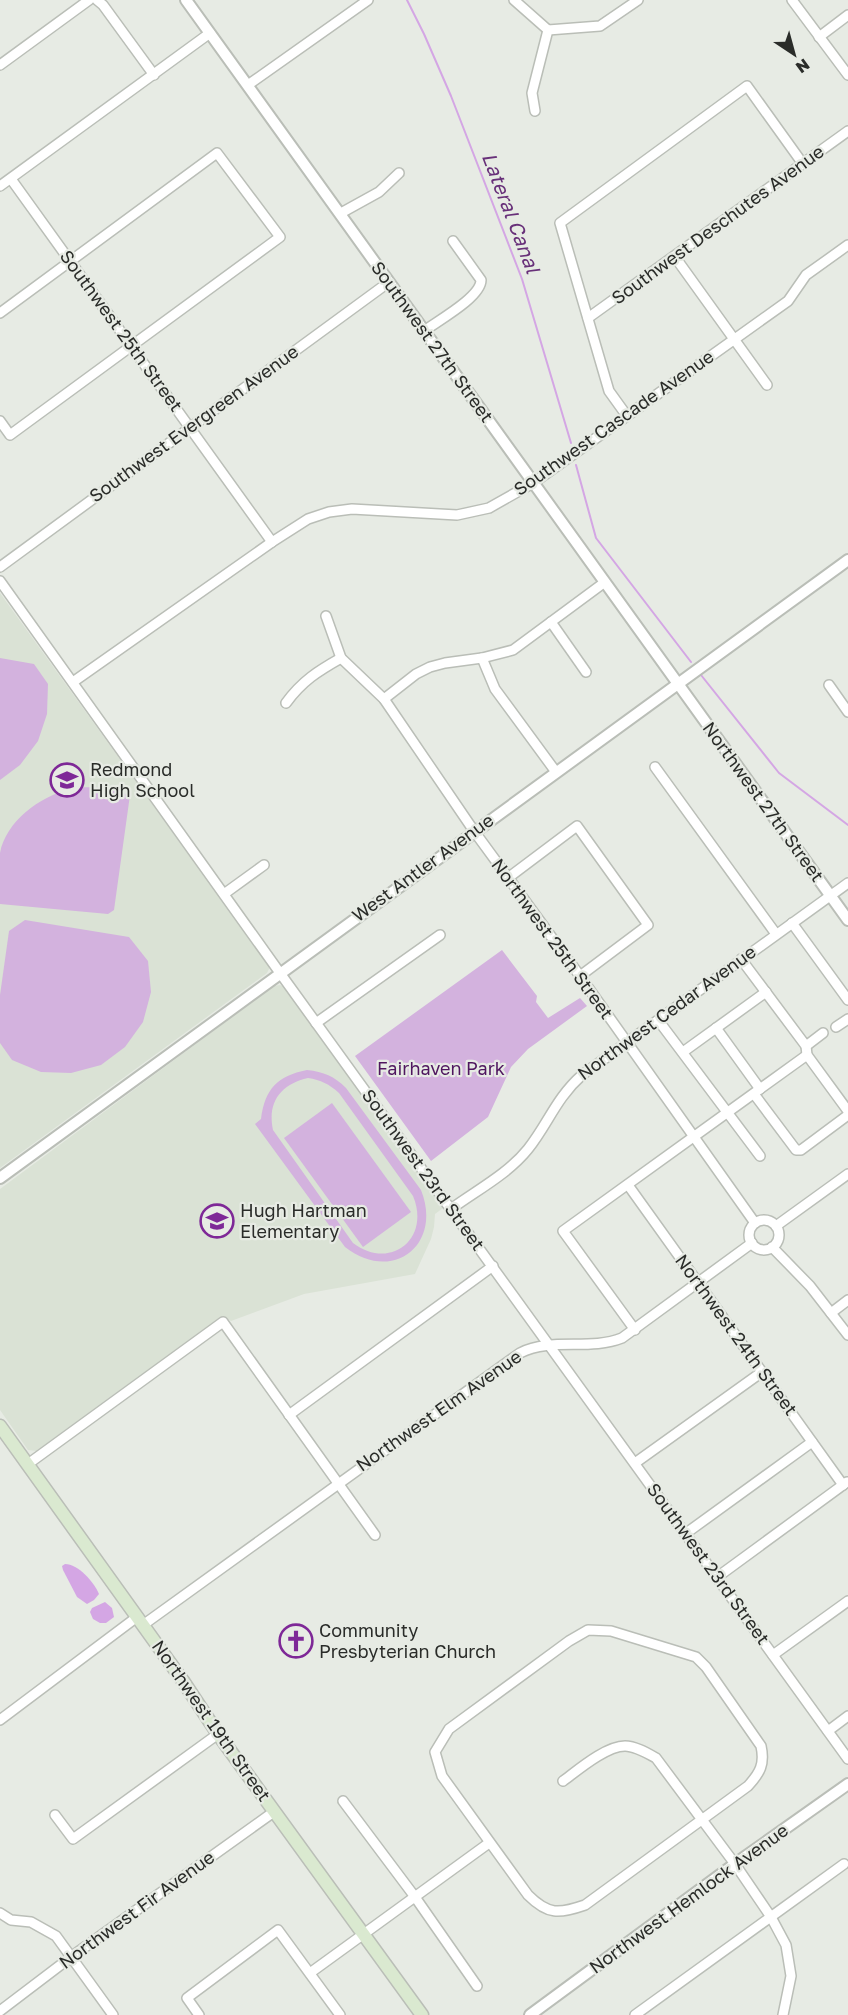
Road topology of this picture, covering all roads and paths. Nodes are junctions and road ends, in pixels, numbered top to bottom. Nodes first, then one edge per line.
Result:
1 (90, 0) edge
2 (97, 0) edge
3 (186, 0) edge
4 (368, 0) edge
5 (514, 0) edge
6 (638, 0) edge
7 (792, 0) edge
8 (848, 15) edge
9 (548, 30) junction
10 (210, 33) junction
11 (819, 37) junction
12 (0, 65) edge
13 (154, 75) junction
14 (848, 75) edge
15 (248, 85) junction
16 (535, 111) dead end
17 (848, 131) edge
18 (803, 164) junction
19 (399, 173) dead end
20 (11, 178) junction
21 (0, 186) edge
22 (341, 213) junction
23 (453, 242) dead end
24 (848, 245) edge
25 (675, 257) junction
26 (71, 260) junction
27 (389, 282) junction
28 (0, 313) edge
29 (588, 318) junction
30 (424, 331) junction
31 (734, 339) junction
32 (131, 345) junction
33 (767, 386) dead end
34 (627, 416) junction
35 (0, 421) edge
36 (190, 427) junction
37 (534, 483) junction
38 (272, 542) junction
39 (848, 560) edge
40 (0, 567) edge
41 (0, 580) edge
42 (605, 582) junction
43 (326, 616) dead end
44 (551, 622) junction
45 (341, 658) junction
46 (482, 658) junction
47 (586, 672) dead end
48 (73, 682) junction
49 (678, 684) junction
50 (829, 685) dead end
51 (384, 699) junction
52 (286, 703) dead end
53 (848, 712) edge
54 (655, 767) dead end
55 (556, 772) junction
56 (474, 831) junction
57 (264, 865) dead end
58 (507, 878) junction
59 (848, 883) edge
60 (224, 894) junction
61 (831, 896) junction
62 (848, 920) edge
63 (792, 923) junction
64 (776, 934) junction
65 (440, 935) dead end
66 (741, 959) junction
67 (280, 973) junction
68 (580, 976) junction
69 (765, 992) junction
70 (848, 1000) edge
71 (848, 1019) edge
72 (658, 1020) junction
73 (316, 1023) junction
74 (836, 1027) dead end
75 (716, 1028) junction
76 (823, 1033) dead end
77 (627, 1042) junction
78 (806, 1051) junction
79 (683, 1052) junction
80 (757, 1091) junction
81 (728, 1113) junction
82 (848, 1113) edge
83 (694, 1138) junction
84 (760, 1156) dead end
85 (848, 1174) edge
86 (0, 1178) edge
87 (628, 1185) junction
88 (452, 1209) junction
89 (755, 1223) junction
90 (776, 1226) junction
91 (752, 1243) junction
92 (772, 1247) junction
93 (493, 1266) junction
94 (699, 1284) junction
95 (848, 1300) edge
96 (831, 1313) junction
97 (635, 1330) junction
98 (848, 1335) edge
99 (549, 1344) junction
100 (762, 1372) junction
101 (289, 1415) junction
102 (0, 1426) edge
103 (812, 1442) junction
104 (635, 1463) junction
105 (28, 1464) junction
106 (338, 1483) junction
107 (846, 1484) edge
108 (685, 1534) junction
109 (375, 1535) dead end
110 (716, 1578) junction
111 (848, 1601) edge
112 (140, 1621) junction
113 (774, 1654) junction
114 (848, 1716) edge
115 (0, 1720) edge
116 (828, 1731) junction
117 (218, 1734) junction
118 (848, 1759) edge
119 (563, 1781) dead end
120 (848, 1785) edge
121 (344, 1801) dead end
122 (275, 1811) junction
123 (55, 1815) dead end
124 (701, 1819) junction
125 (489, 1842) junction
126 (735, 1864) junction
127 (844, 1864) dead end
128 (415, 1897) junction
129 (0, 1913) edge
130 (771, 1917) junction
131 (364, 1934) junction
132 (71, 1957) junction
133 (310, 1973) junction
134 (477, 1986) dead end
135 (0, 2012) edge
136 (113, 2015) edge
137 (199, 2015) edge
138 (340, 2015) edge
139 (422, 2015) edge
140 (530, 2015) edge
141 (635, 2015) edge
142 (783, 2015) edge

1 - 12 street
2 - 13 street
3 - 10 street, Southwest 27th Street
4 - 15 street
5 - 9 street
6 - 9 street
7 - 11 street
8 - 11 street
9 - 16 street
10 - 13 street
10 - 15 street, Southwest 27th Street
11 - 14 street
13 - 20 street
15 - 22 street, Southwest 27th Street
17 - 18 street, Southwest Deschutes Avenue
18 - 25 street, Southwest Deschutes Avenue
18 - 29 street
19 - 22 street
20 - 21 street
20 - 26 street, Southwest 25th Street
22 - 27 street, Southwest 27th Street
23 - 30 street
24 - 31 street, Southwest Cascade Avenue
25 - 29 street, Southwest Deschutes Avenue
25 - 31 street
26 - 28 street
26 - 32 street, Southwest 25th Street
26 - 32 street
27 - 30 street, Southwest 27th Street
27 - 36 street, Southwest Evergreen Avenue
29 - 34 street
30 - 37 street, Southwest 27th Street
31 - 33 street
31 - 34 street, Southwest Cascade Avenue
32 - 35 street
32 - 36 street, Southwest 25th Street
34 - 37 street, Southwest Cascade Avenue
36 - 38 street, Southwest 25th Street
36 - 40 street, Southwest Evergreen Avenue
37 - 38 street, Southwest Cascade Avenue
37 - 42 street, Southwest 27th Street
38 - 48 street, Southwest Cascade Avenue
39 - 49 street, West Antler Avenue
41 - 48 street, Southwest 23rd Street
42 - 44 street
42 - 49 street, Southwest 27th Street
43 - 45 street
44 - 46 street
44 - 47 street
45 - 51 street
45 - 52 street
46 - 51 street
46 - 55 street
48 - 60 street, Southwest 23rd Street
49 - 55 street, West Antler Avenue
49 - 61 street, Northwest 27th Street
50 - 53 street
51 - 56 street
54 - 64 street
55 - 56 street, West Antler Avenue
56 - 58 street, Northwest 25th Street
56 - 67 street, West Antler Avenue
57 - 60 street
58 - 68 street, Northwest 25th Street
58 - 68 street
59 - 61 street, Northwest Cedar Avenue
60 - 67 street, Southwest 23rd Street
61 - 62 street, Northwest 27th Street
61 - 63 street, Northwest Cedar Avenue
63 - 64 street, Northwest Cedar Avenue
63 - 70 street
64 - 66 street, Northwest Cedar Avenue
65 - 73 street
66 - 69 street
66 - 72 street, Northwest Cedar Avenue
67 - 73 street, Southwest 23rd Street
67 - 86 street, West Antler Avenue
68 - 77 street, Northwest 25th Street
69 - 75 street
69 - 78 street
71 - 74 street
72 - 77 street, Northwest Cedar Avenue
72 - 79 street
73 - 88 street, Southwest 23rd Street
75 - 79 street
75 - 80 street
76 - 78 street
77 - 83 street, Northwest 25th Street
77 - 88 street, Northwest Cedar Avenue
78 - 80 street
78 - 82 street
79 - 81 street
80 - 81 street
80 - 82 street
81 - 83 street
81 - 84 street
83 - 87 street
83 - 89 street, Northwest 25th Street
85 - 90 street
87 - 94 street, Northwest 24th Street
87 - 97 street
88 - 93 street, Southwest 23rd Street
89 - 90 street
89 - 91 street
90 - 92 street
91 - 92 street
91 - 94 street, Northwest Elm Avenue
92 - 96 street
93 - 99 street, Southwest 23rd Street
93 - 101 street
94 - 97 street, Northwest Elm Avenue
94 - 100 street, Northwest 24th Street
95 - 96 street
96 - 98 street
97 - 99 street, Northwest Elm Avenue
99 - 104 street, Southwest 23rd Street
99 - 106 street, Northwest Elm Avenue
100 - 103 street, Northwest 24th Street
100 - 104 street
101 - 105 street
101 - 106 street
102 - 105 main road, Northwest 19th Street
103 - 107 street, Northwest 24th Street
103 - 108 street
104 - 108 street, Southwest 23rd Street
105 - 112 main road, Northwest 19th Street
106 - 109 street
106 - 112 street, Northwest Elm Avenue
107 - 110 street
108 - 110 street, Southwest 23rd Street
110 - 113 street, Southwest 23rd Street
111 - 113 street
112 - 115 street, Northwest Elm Avenue
112 - 117 main road, Northwest 19th Street
113 - 116 street, Southwest 23rd Street
114 - 116 street
116 - 118 street, Southwest 23rd Street
117 - 122 main road, Northwest 19th Street
117 - 123 street
119 - 124 street
120 - 126 street, Northwest Hemlock Avenue
121 - 128 street
122 - 131 main road, Northwest 19th Street
122 - 132 street, Northwest Fir Avenue
124 - 125 street
124 - 125 street
124 - 126 street
125 - 128 street
126 - 130 street
126 - 140 street, Northwest Hemlock Avenue
127 - 130 street
128 - 131 street
128 - 134 street
129 - 132 street
130 - 141 street
130 - 142 street
131 - 133 street
131 - 139 main road, Northwest 19th Street
132 - 135 street, Northwest Fir Avenue
132 - 136 street
133 - 137 street
133 - 138 street

